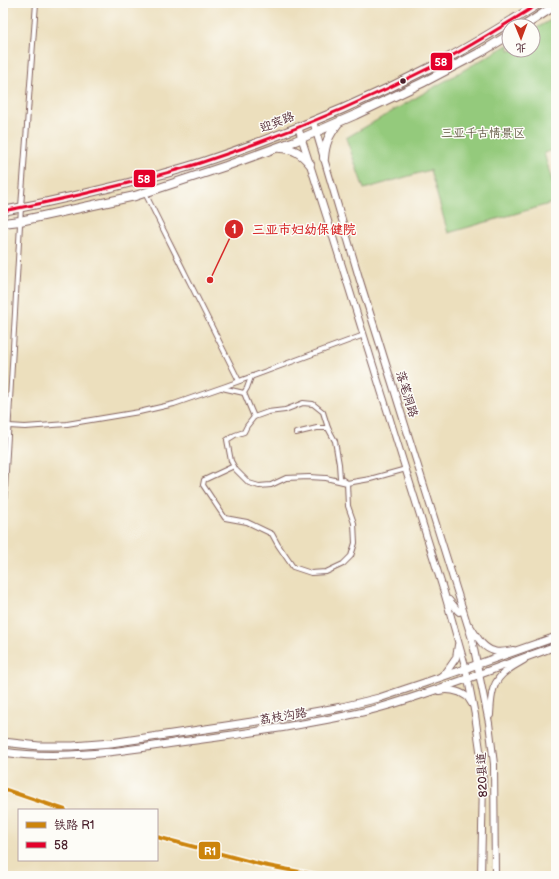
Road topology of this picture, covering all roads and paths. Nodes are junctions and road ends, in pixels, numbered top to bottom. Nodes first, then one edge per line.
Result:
1 (36, 3) edge
2 (540, 3) edge
3 (556, 6) edge
4 (537, 18) edge
5 (501, 40) edge
6 (313, 121) junction
7 (340, 121) junction
8 (298, 127) junction
9 (316, 132) junction
10 (301, 138) junction
11 (278, 148) junction
12 (324, 158) junction
13 (310, 164) junction
14 (145, 193) junction
15 (21, 207) junction
16 (3, 210) edge
17 (20, 221) junction
18 (3, 223) edge
19 (364, 335) junction
20 (251, 377) junction
21 (239, 381) junction
22 (222, 388) junction
23 (244, 393) junction
24 (3, 400) edge
25 (10, 400) junction
26 (254, 418) junction
27 (8, 426) junction
28 (328, 428) junction
29 (296, 433) dead end
30 (234, 466) junction
31 (406, 469) junction
32 (347, 483) junction
33 (3, 523) edge
34 (444, 592) junction
35 (462, 607) junction
36 (466, 620) junction
37 (456, 632) junction
38 (556, 637) edge
39 (556, 646) edge
40 (527, 647) junction
41 (530, 656) junction
42 (478, 665) junction
43 (466, 669) junction
44 (480, 674) junction
45 (468, 678) junction
46 (434, 680) junction
47 (427, 692) junction
48 (474, 708) junction
49 (489, 723) junction
50 (3, 742) edge
51 (3, 752) edge
52 (481, 876) edge
53 (495, 876) edge

1 - 15 street
2 - 6 highway, 迎宾路
3 - 4 highway
5 - 7 highway, 迎宾路
6 - 8 highway, 迎宾路
6 - 9 main road, 落笔洞路
7 - 9 highway, 迎宾路
7 - 12 highway
8 - 10 main road, 落笔洞路
8 - 15 highway, 迎宾路
9 - 10 highway, 迎宾路
9 - 12 main road, 落笔洞路
10 - 11 highway, 迎宾路
10 - 13 main road, 落笔洞路
11 - 13 highway
11 - 14 highway, 迎宾路
12 - 35 main road, 落笔洞路
13 - 19 main road, 落笔洞路
14 - 17 highway, 迎宾路
14 - 21 street
15 - 16 highway, 迎宾路
15 - 17 street
17 - 18 highway, 迎宾路
17 - 25 street
19 - 20 street
19 - 31 main road, 落笔洞路
20 - 21 street
20 - 23 street
21 - 22 street
22 - 23 street
22 - 27 street
23 - 26 street
24 - 25 street
25 - 27 street
26 - 28 street
26 - 30 street
27 - 33 street
28 - 29 street
28 - 32 street
30 - 32 street
30 - 32 street
31 - 32 street
31 - 34 main road, 落笔洞路
34 - 35 main road
34 - 37 main road, 落笔洞路
35 - 36 main road, 落笔洞路
36 - 40 main road
36 - 42 main road, 落笔洞路
37 - 43 main road, 落笔洞路
37 - 46 main road
38 - 40 main road, 荔枝沟路
39 - 41 main road, 荔枝沟路
40 - 42 main road, 荔枝沟路
41 - 44 main road, 荔枝沟路
41 - 49 main road
42 - 43 main road, 荔枝沟路
42 - 44 main road, 落笔洞路
43 - 45 main road, 落笔洞路
43 - 46 main road, 荔枝沟路
44 - 45 main road, 荔枝沟路
44 - 49 main road, 820县道
45 - 47 main road, 荔枝沟路
45 - 48 main road, 820县道
46 - 50 main road, 荔枝沟路
47 - 48 main road
47 - 51 main road, 荔枝沟路
48 - 52 main road, 820县道
49 - 53 main road, 820县道

